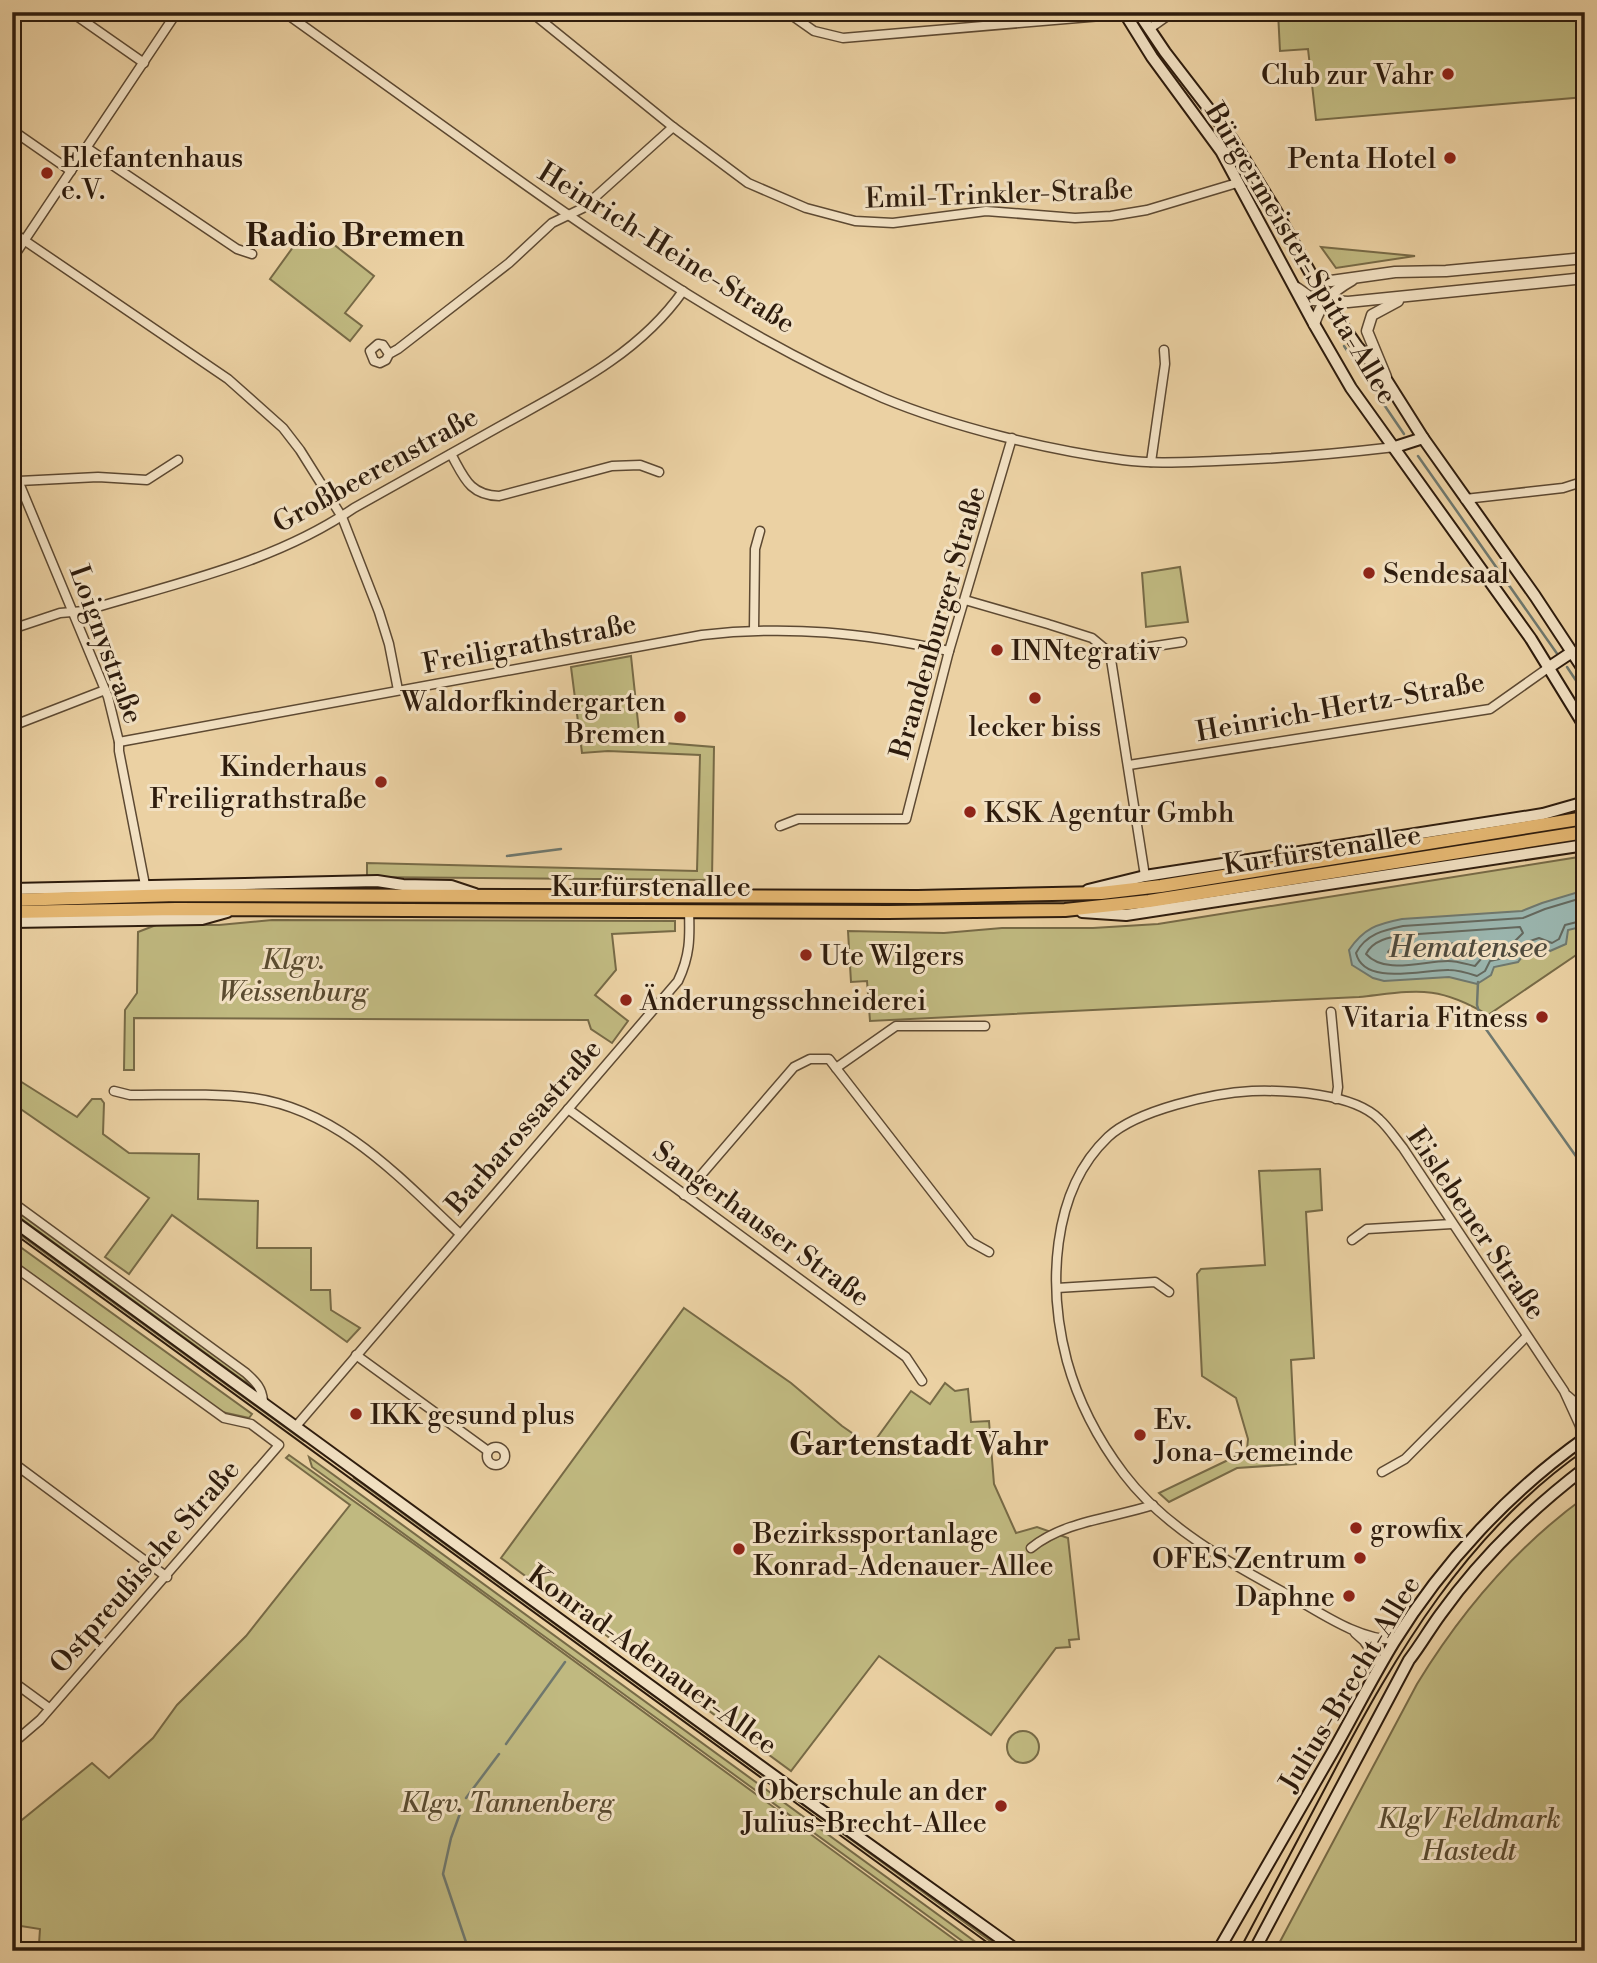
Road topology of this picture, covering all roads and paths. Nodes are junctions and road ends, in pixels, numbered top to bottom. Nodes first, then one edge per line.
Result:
1 (71, 12) edge
2 (177, 12) edge
3 (284, 12) edge
4 (531, 12) edge
5 (787, 12) edge
6 (1138, 12) edge
7 (1173, 12) edge
8 (1124, 13) edge
9 (1149, 29) junction
10 (144, 62) junction
11 (673, 127) junction
12 (12, 130) edge
13 (87, 148) junction
14 (71, 171) junction
15 (1237, 183) junction
16 (568, 215) junction
17 (12, 232) edge
18 (26, 239) junction
19 (252, 254) dead end
20 (1585, 258) edge
21 (12, 259) edge
22 (1499, 267) junction
23 (1356, 278) junction
24 (1585, 278) edge
25 (1313, 279) junction
26 (1291, 283) junction
27 (1501, 287) junction
28 (683, 291) junction
29 (1408, 297) junction
30 (1326, 300) junction
31 (1314, 324) junction
32 (1164, 350) dead end
33 (389, 354) dead end
34 (1387, 381) junction
35 (1012, 438) junction
36 (1423, 438) junction
37 (1395, 447) junction
38 (451, 454) junction
39 (178, 460) dead end
40 (1151, 462) junction
41 (12, 466) edge
42 (659, 472) dead end
43 (19, 481) junction
44 (1585, 481) edge
45 (1465, 499) junction
46 (342, 516) junction
47 (760, 531) dead end
48 (965, 600) junction
49 (72, 612) junction
50 (12, 629) edge
51 (754, 630) junction
52 (1182, 642) dead end
53 (949, 651) junction
54 (1110, 653) junction
55 (1565, 657) junction
56 (1548, 668) junction
57 (1585, 672) edge
58 (105, 690) junction
59 (398, 690) junction
60 (12, 726) edge
61 (1585, 727) edge
62 (120, 742) junction
63 (1129, 765) junction
64 (1585, 802) edge
65 (1585, 818) edge
66 (780, 827) dead end
67 (1585, 832) edge
68 (1585, 845) edge
69 (1145, 876) junction
70 (145, 885) junction
71 (12, 889) edge
72 (1070, 894) junction
73 (478, 895) junction
74 (12, 900) edge
75 (236, 909) junction
76 (1065, 910) junction
77 (689, 911) junction
78 (12, 912) edge
79 (12, 922) edge
80 (1331, 1012) dead end
81 (985, 1026) dead end
82 (836, 1068) junction
83 (114, 1091) dead end
84 (1336, 1099) junction
85 (568, 1109) junction
86 (684, 1195) junction
87 (12, 1202) edge
88 (12, 1220) edge
89 (1452, 1224) junction
90 (460, 1234) junction
91 (1352, 1240) dead end
92 (989, 1252) dead end
93 (12, 1265) edge
94 (1057, 1288) junction
95 (1169, 1292) dead end
96 (1526, 1337) junction
97 (356, 1355) junction
98 (922, 1381) dead end
99 (1564, 1391) junction
100 (263, 1401) junction
101 (1585, 1412) edge
102 (296, 1425) junction
103 (1583, 1439) edge
104 (488, 1451) dead end
105 (12, 1462) edge
106 (1585, 1468) edge
107 (1382, 1472) dead end
108 (1153, 1505) junction
109 (1031, 1549) dead end
110 (167, 1577) junction
111 (1350, 1629) junction
112 (1395, 1640) junction
113 (1380, 1664) junction
114 (12, 1681) edge
115 (49, 1709) junction
116 (12, 1744) edge
117 (12, 1948) edge
118 (26, 1948) dead end
119 (1018, 1951) edge
120 (1218, 1951) edge
121 (1254, 1951) edge

1 - 10 street
2 - 10 street
3 - 16 street, Heinrich-Heine-Straße
4 - 11 street, Emil-Trinkler-Straße
5 - 8 street
6 - 9 main road, Bürgermeister-Spitta-Allee
7 - 9 street
8 - 15 main road, Bürgermeister-Spitta-Allee
9 - 25 main road, Bürgermeister-Spitta-Allee
10 - 13 street
11 - 15 street, Emil-Trinkler-Straße
11 - 16 street
12 - 14 street
13 - 14 street
13 - 19 street
14 - 18 street
15 - 26 main road, Bürgermeister-Spitta-Allee
16 - 28 street, Heinrich-Heine-Straße
16 - 33 street
17 - 18 street
18 - 21 street
18 - 46 street
20 - 22 street
22 - 23 street
22 - 27 street
23 - 25 street
23 - 30 street
24 - 27 street
25 - 30 main road, Bürgermeister-Spitta-Allee
26 - 30 street
26 - 31 main road, Bürgermeister-Spitta-Allee
27 - 29 street
28 - 35 street, Heinrich-Heine-Straße
28 - 38 street, Großbeerenstraße
29 - 30 street
29 - 34 street
30 - 31 street
30 - 34 main road, Bürgermeister-Spitta-Allee
31 - 37 main road, Bürgermeister-Spitta-Allee
32 - 40 street
34 - 36 main road, Bürgermeister-Spitta-Allee
35 - 40 street, Heinrich-Heine-Straße
35 - 48 street, Brandenburger Straße
36 - 37 main road, Bürgermeister-Spitta-Allee
36 - 45 main road, Bürgermeister-Spitta-Allee
37 - 40 street, Heinrich-Heine-Straße
37 - 56 main road, Bürgermeister-Spitta-Allee
38 - 42 street
38 - 46 street, Großbeerenstraße
39 - 43 street
41 - 43 street, Loignystraße
43 - 49 street, Loignystraße
44 - 45 street
45 - 55 main road, Bürgermeister-Spitta-Allee
46 - 49 street, Großbeerenstraße
46 - 59 street
47 - 51 street
48 - 53 street, Brandenburger Straße
48 - 54 street
49 - 50 street, Großbeerenstraße
49 - 58 street, Loignystraße
51 - 53 street, Freiligrathstraße
51 - 59 street, Freiligrathstraße
52 - 54 street
53 - 66 street, Brandenburger Straße
54 - 63 street
55 - 56 main road
55 - 57 main road, Bürgermeister-Spitta-Allee
56 - 61 main road, Bürgermeister-Spitta-Allee
56 - 63 street, Heinrich-Hertz-Straße
58 - 60 street
58 - 62 street, Loignystraße
59 - 62 street, Freiligrathstraße
62 - 70 street, Loignystraße
63 - 69 street
64 - 69 main road, Kurfürstenallee
65 - 72 main road, Kurfürstenallee
67 - 76 main road, Kurfürstenallee
68 - 76 main road, Kurfürstenallee
69 - 72 main road, Kurfürstenallee
70 - 71 main road, Kurfürstenallee
70 - 73 main road, Kurfürstenallee
72 - 73 main road, Kurfürstenallee
73 - 74 main road, Kurfürstenallee
75 - 77 main road, Kurfürstenallee
75 - 78 main road, Kurfürstenallee
75 - 79 main road, Kurfürstenallee
76 - 77 main road, Kurfürstenallee
77 - 85 street, Barbarossastraße
80 - 84 street
81 - 82 street
82 - 86 street
82 - 92 street
83 - 90 street
84 - 89 street, Eislebener Straße
84 - 94 street, Eislebener Straße
85 - 86 street, Sangerhauser Straße
85 - 90 street, Barbarossastraße
86 - 98 street, Sangerhauser Straße
87 - 100 street, Konrad-Adenauer-Allee
88 - 100 main road, Konrad-Adenauer-Allee
89 - 91 street
89 - 96 street, Eislebener Straße
90 - 97 street, Barbarossastraße
93 - 110 street, Ostpreußische Straße
94 - 95 street
94 - 108 street, Eislebener Straße
96 - 99 street, Eislebener Straße
96 - 107 street
97 - 102 street, Barbarossastraße
97 - 104 street
99 - 101 street, Eislebener Straße
99 - 103 street, Eislebener Straße
100 - 102 main road, Konrad-Adenauer-Allee
102 - 119 main road, Konrad-Adenauer-Allee
103 - 112 main road, Julius-Brecht-Allee
105 - 110 street
106 - 121 main road, Julius-Brecht-Allee
108 - 109 street
108 - 111 street, Eislebener Straße
110 - 115 street, Ostpreußische Straße
111 - 112 street, Eislebener Straße
111 - 113 street, Eislebener Straße
112 - 113 main road, Julius-Brecht-Allee
113 - 120 main road, Julius-Brecht-Allee
114 - 115 street
115 - 116 street, Ostpreußische Straße
117 - 118 street

